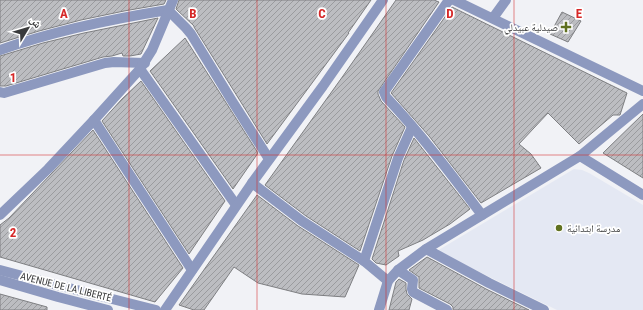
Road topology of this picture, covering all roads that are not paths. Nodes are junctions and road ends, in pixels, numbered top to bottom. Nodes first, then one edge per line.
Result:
1 (173, 0) edge
2 (383, 0) edge
3 (449, 0) edge
4 (454, 0) edge
5 (506, 0) edge
6 (168, 10) junction
7 (493, 18) junction
8 (0, 50) edge
9 (143, 66) junction
10 (643, 91) edge
11 (0, 92) edge
12 (643, 104) edge
13 (94, 120) junction
14 (412, 127) junction
15 (580, 156) junction
16 (269, 159) junction
17 (252, 183) junction
18 (643, 194) edge
19 (236, 205) junction
20 (0, 215) edge
21 (482, 215) junction
22 (426, 249) junction
23 (364, 261) junction
24 (0, 270) edge
25 (192, 270) junction
26 (398, 270) junction
27 (0, 280) edge
28 (388, 281) junction
29 (108, 310) edge
30 (156, 310) edge
31 (165, 310) edge
32 (379, 310) edge
33 (447, 310) edge
34 (544, 310) edge

1 - 6 street
2 - 16 street
3 - 14 street
4 - 7 street
5 - 7 street
6 - 8 street
6 - 9 street
6 - 16 street
7 - 10 street
9 - 11 street
9 - 13 street
9 - 19 street
12 - 15 street
13 - 20 street
13 - 25 street
14 - 21 street
14 - 23 street
15 - 18 street
15 - 21 street
16 - 17 street
17 - 19 street
17 - 23 street
19 - 25 street
21 - 22 street
22 - 26 street
22 - 34 street
23 - 28 street
24 - 30 street, AVENUE DE LA LIBERTÉ
25 - 31 street
26 - 28 street
26 - 33 street
27 - 29 street, AVENUE DE LA LIBERTÉ
28 - 32 street

